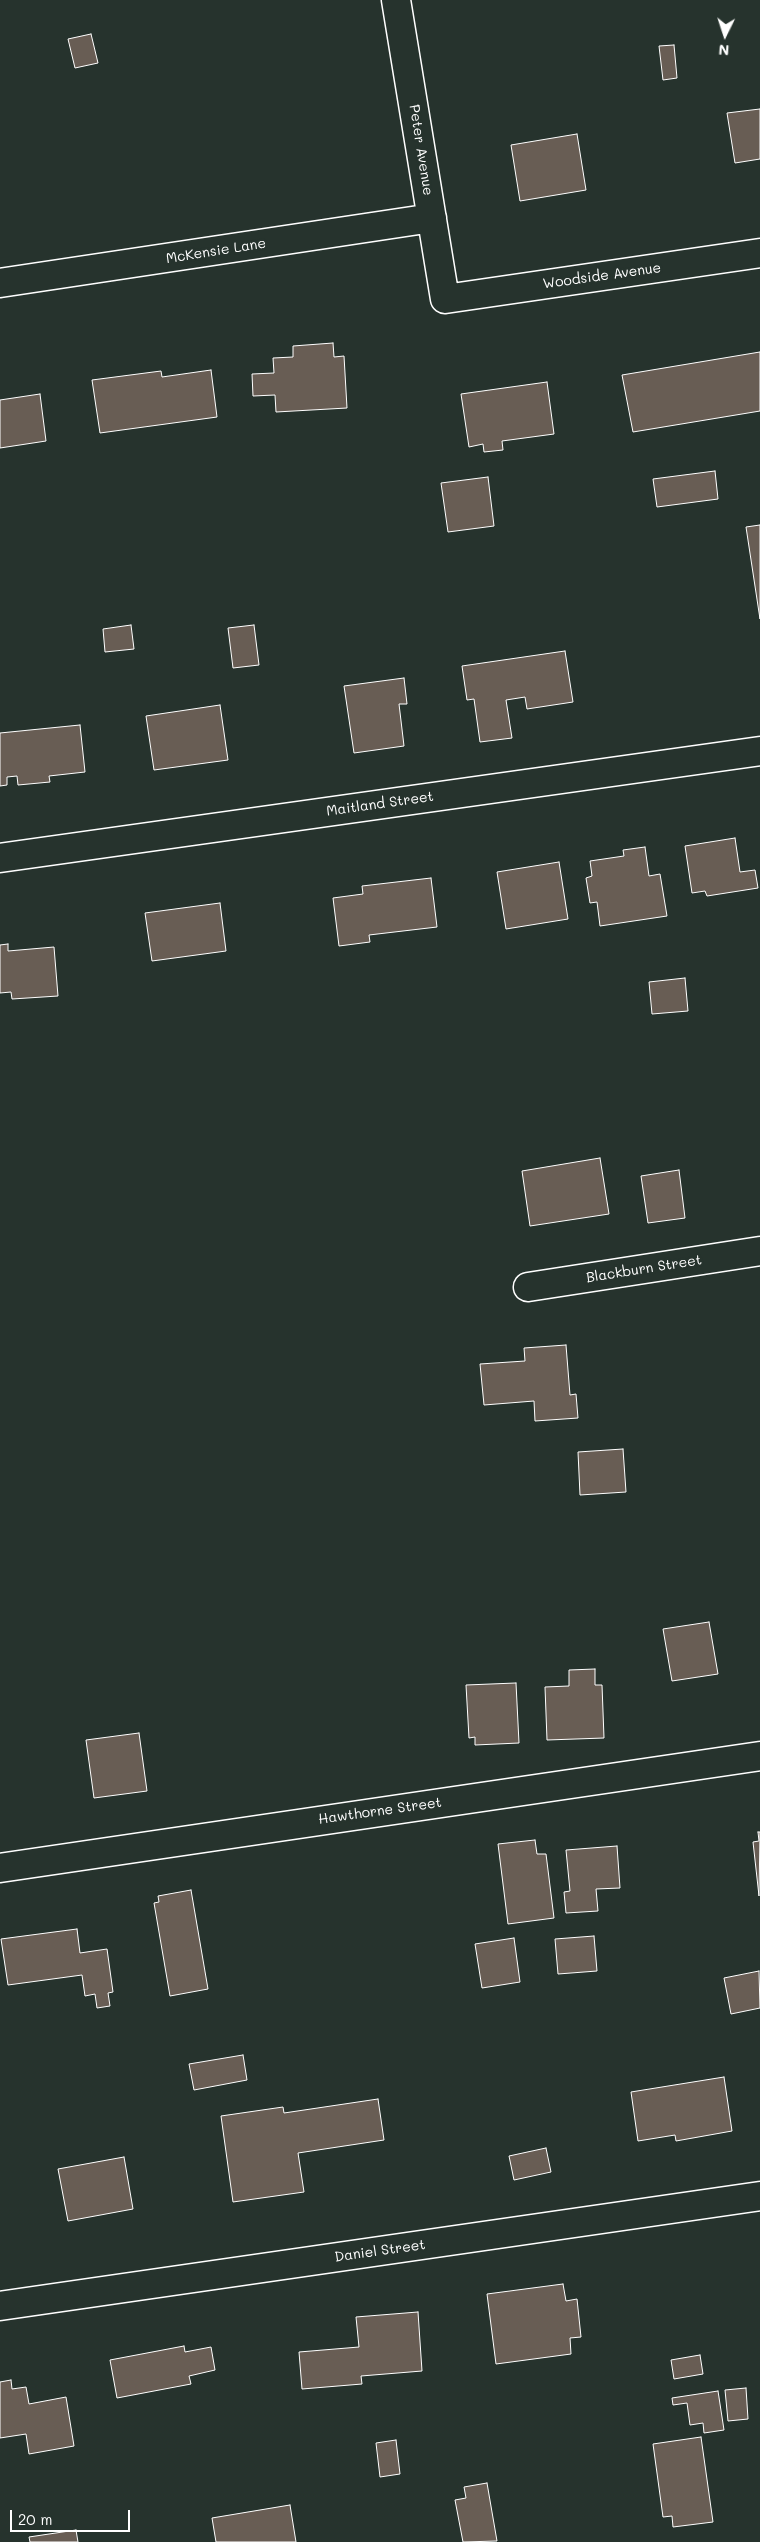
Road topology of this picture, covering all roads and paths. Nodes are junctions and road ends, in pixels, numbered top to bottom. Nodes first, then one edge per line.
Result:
1 (396, 0) edge
2 (432, 218) junction
3 (760, 253) edge
4 (0, 284) edge
5 (445, 299) joint
6 (760, 751) edge
7 (0, 858) edge
8 (760, 1251) edge
9 (528, 1287) dead end
10 (760, 1756) edge
11 (0, 1868) edge
12 (760, 2196) edge
13 (0, 2306) edge

1 - 2 street, Peter Avenue
2 - 4 street, McKensie Lane
2 - 5 street, Peter Avenue
3 - 5 street, Woodside Avenue
6 - 7 street, Maitland Street
8 - 9 street, Blackburn Street
10 - 11 street, Hawthorne Street
12 - 13 street, Daniel Street

